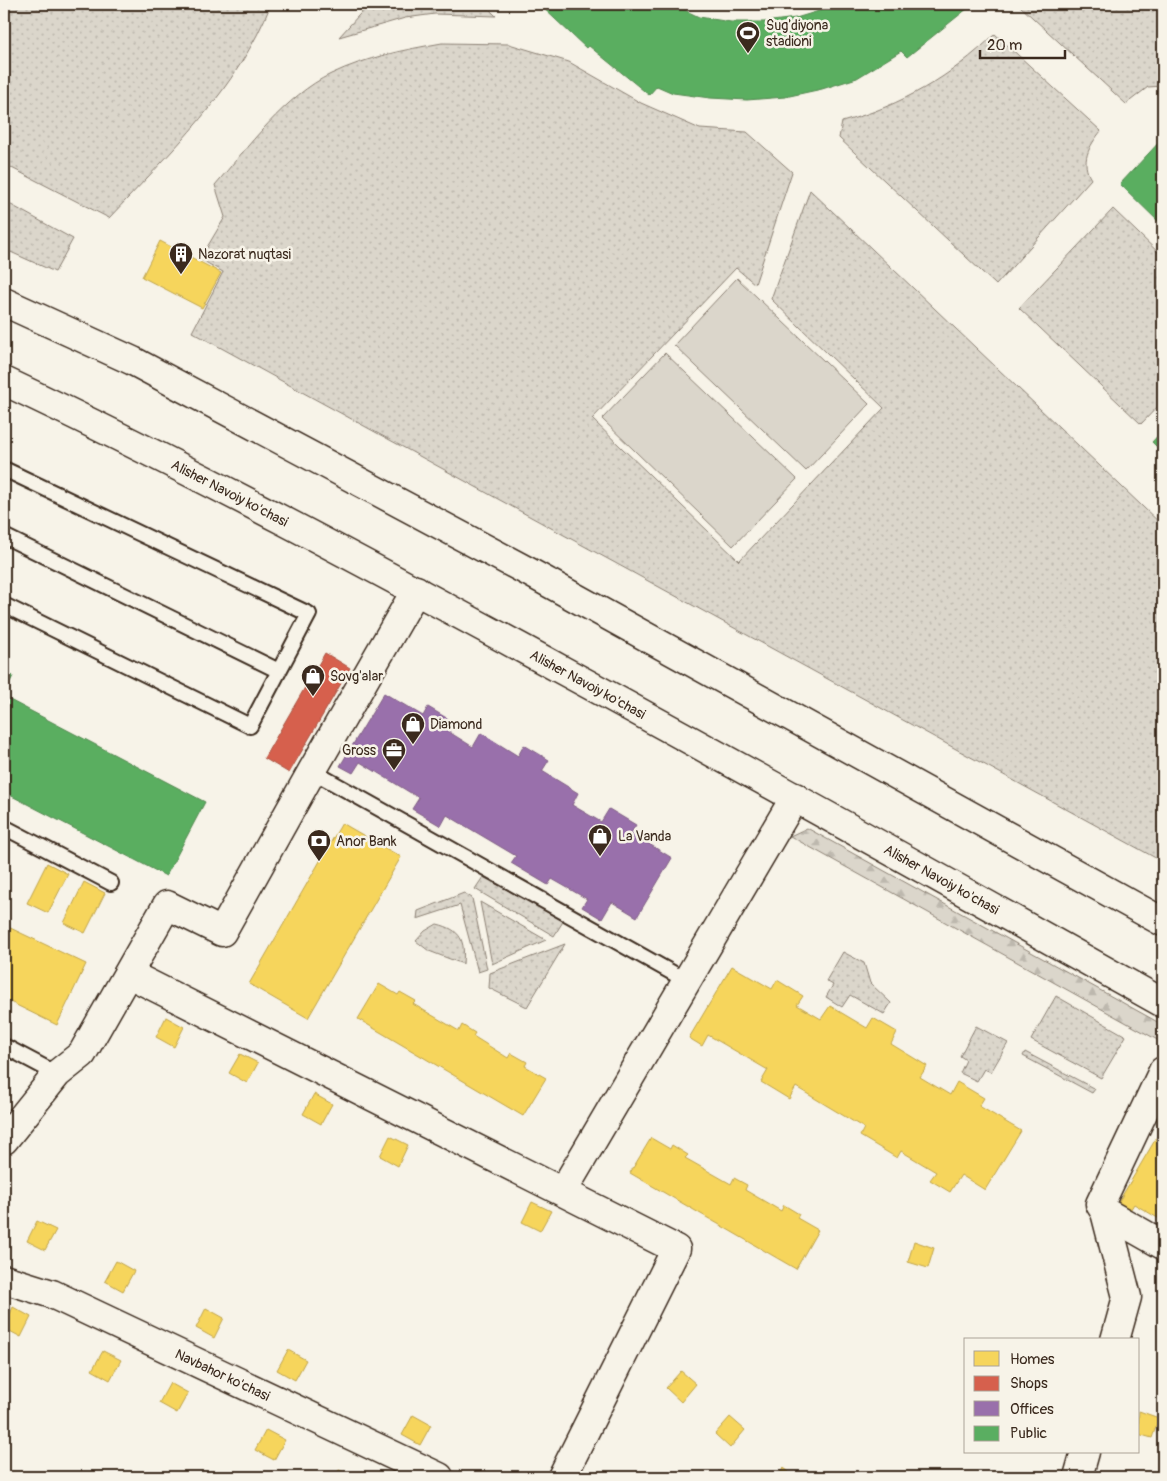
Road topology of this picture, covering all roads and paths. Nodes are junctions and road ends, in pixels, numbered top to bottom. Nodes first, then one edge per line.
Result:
1 (4, 302) edge
2 (4, 381) edge
3 (4, 469) edge
4 (4, 536) edge
5 (416, 590) junction
6 (4, 605) edge
7 (279, 671) junction
8 (312, 771) junction
9 (795, 797) junction
10 (4, 827) edge
11 (111, 883) dead end
12 (1163, 922) edge
13 (128, 974) junction
14 (687, 981) junction
15 (1163, 1003) edge
16 (4, 1046) edge
17 (1163, 1071) edge
18 (57, 1074) junction
19 (4, 1140) edge
20 (563, 1191) junction
21 (1105, 1212) junction
22 (1163, 1245) edge
23 (4, 1279) edge
24 (1116, 1338) edge
25 (1084, 1454) edge
26 (439, 1477) edge
27 (562, 1477) edge
28 (1078, 1477) edge

1 - 12 street
2 - 5 street, Alisher Navoiy ko'chasi
3 - 7 lane
4 - 7 lane
5 - 8 street
5 - 9 street, Alisher Navoiy ko'chasi
6 - 7 lane
8 - 13 street
8 - 14 lane
9 - 14 street
9 - 15 street, Alisher Navoiy ko'chasi
10 - 11 lane
13 - 18 street
13 - 20 street
14 - 20 street
16 - 18 lane
17 - 21 street
18 - 19 street
20 - 27 street
21 - 22 street
21 - 24 street
23 - 26 street, Navbahor ko'chasi
25 - 28 street

